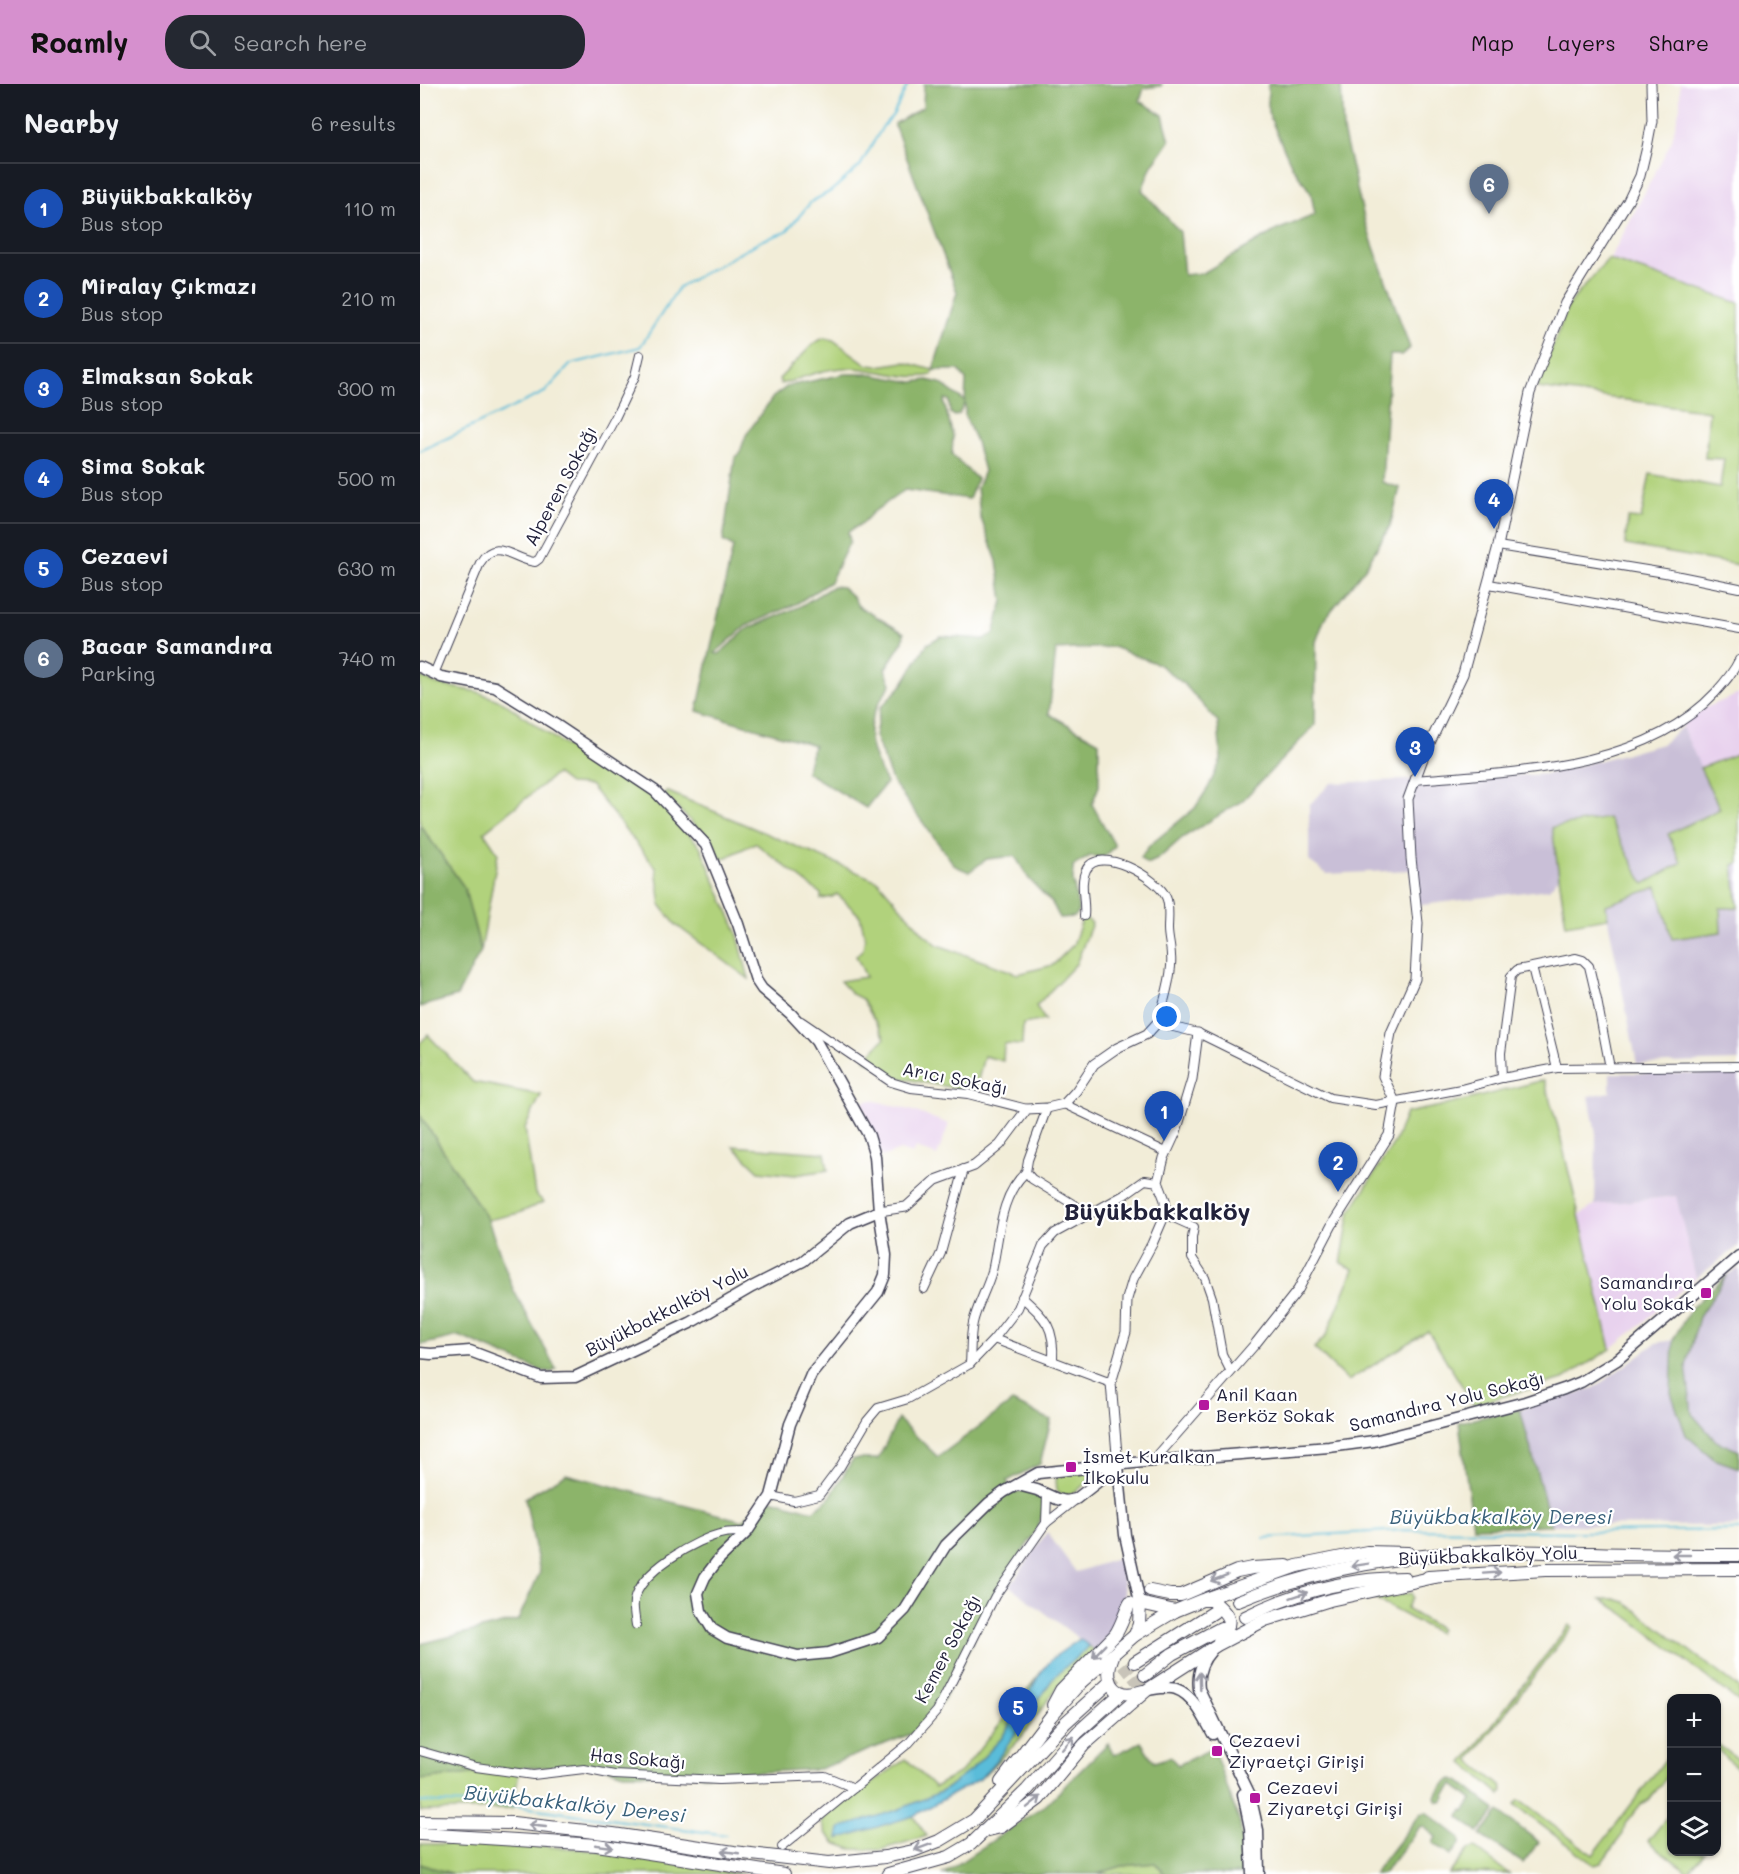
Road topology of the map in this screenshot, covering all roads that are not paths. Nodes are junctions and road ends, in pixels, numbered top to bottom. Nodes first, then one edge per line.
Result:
1 (1651, 84) edge
2 (640, 355) dead end
3 (1498, 546) junction
4 (1489, 584) junction
5 (1739, 588) edge
6 (1739, 629) edge
7 (1739, 660) edge
8 (420, 667) edge
9 (434, 674) junction
10 (1415, 780) junction
11 (1084, 916) dead end
12 (1532, 967) junction
13 (791, 1014) junction
14 (1156, 1023) junction
15 (1198, 1033) junction
16 (1739, 1066) edge
17 (1557, 1068) junction
18 (1610, 1068) junction
19 (1502, 1078) junction
20 (1395, 1102) junction
21 (1064, 1104) junction
22 (1027, 1108) junction
23 (1047, 1108) junction
24 (1166, 1152) junction
25 (964, 1169) junction
26 (1026, 1172) junction
27 (1158, 1182) junction
28 (879, 1211) junction
29 (1089, 1214) junction
30 (1165, 1214) junction
31 (1739, 1256) edge
32 (924, 1289) dead end
33 (1022, 1298) junction
34 (994, 1339) junction
35 (420, 1353) edge
36 (1053, 1360) junction
37 (970, 1364) junction
38 (1230, 1370) junction
39 (1112, 1383) junction
40 (1153, 1461) junction
41 (1118, 1466) junction
42 (1048, 1472) junction
43 (1018, 1485) junction
44 (1047, 1495) junction
45 (771, 1496) junction
46 (1076, 1499) junction
47 (1046, 1523) junction
48 (747, 1532) junction
49 (1739, 1555) edge
50 (1433, 1556) junction
51 (1297, 1566) junction
52 (1739, 1569) edge
53 (1435, 1578) junction
54 (1150, 1591) dead end
55 (1202, 1600) junction
56 (1238, 1601) dead end
57 (1135, 1603) junction
58 (1175, 1611) junction
59 (1214, 1612) dead end
60 (1245, 1617) dead end
61 (636, 1624) dead end
62 (1221, 1628) dead end
63 (1135, 1635) junction
64 (1217, 1645) junction
65 (1113, 1656) junction
66 (1135, 1662) tunnel mouth
67 (1145, 1675) tunnel mouth
68 (1108, 1684) tunnel mouth
69 (1147, 1690) junction
70 (1118, 1696) tunnel mouth
71 (1051, 1716) junction
72 (420, 1751) edge
73 (854, 1788) junction
74 (974, 1820) junction
75 (420, 1822) edge
76 (984, 1831) junction
77 (420, 1834) edge
78 (782, 1847) dead end
79 (784, 1874) edge
80 (888, 1874) edge
81 (1252, 1874) edge
82 (1259, 1874) edge

1 - 3 street
2 - 9 street, Alperen Sokağı
3 - 4 street
3 - 5 street
4 - 6 street
4 - 10 street
7 - 10 street
8 - 9 main road
9 - 13 main road
10 - 20 street
11 - 14 street
12 - 17 street
12 - 18 street
12 - 19 street
13 - 22 street, Arıcı Sokağı
13 - 28 main road
14 - 15 street
14 - 21 street
15 - 20 street
15 - 24 street
16 - 18 street
17 - 18 street
17 - 19 street
19 - 20 street
20 - 38 street
21 - 23 street
21 - 24 street
22 - 23 street
22 - 25 street
23 - 26 street
24 - 27 street
25 - 28 street
25 - 32 street
26 - 29 street
26 - 37 street
27 - 29 street
27 - 30 street
28 - 35 main road, Büyükbakkalköy Yolu
28 - 45 main road
29 - 33 street
30 - 38 street
30 - 39 street
31 - 40 main road, Samandıra Yolu Sokağı
33 - 34 street
33 - 36 street
34 - 36 street
34 - 37 street
36 - 39 street
37 - 45 street
38 - 40 street
39 - 41 street
40 - 41 main road, Samandıra Yolu Sokağı
41 - 42 main road, Samandıra Yolu Sokağı
41 - 46 main road, Kemer Sokağı
41 - 57 main road
42 - 43 main road, Samandıra Yolu Sokağı
42 - 44 main road
43 - 44 main road
43 - 48 main road, Samandıra Yolu Sokağı
44 - 46 main road
44 - 47 street
45 - 48 main road
46 - 47 street, Kemer Sokağı
47 - 73 street, Kemer Sokağı
48 - 61 street
49 -> 50 highway, Büyükbakkalköy Yolu
50 - 51 highway
50 -> 56 highway, Büyükbakkalköy Yolu
51 -> 54 highway
51 - 55 highway
53 -> 52 highway, Büyükbakkalköy Yolu
60 -> 53 highway, Büyükbakkalköy Yolu
53 - 64 highway
55 - 58 highway
55 - 64 highway
57 - 58 highway
57 - 63 highway
57 -> 71 highway
58 - 63 highway
59 - 66 highway
62 - 67 highway
63 - 65 highway
64 - 69 highway
82 -> 64 main road
65 - 69 highway
65 - 71 highway
68 - 74 highway
76 -> 69 highway
69 - 81 main road
76 -> 70 highway
71 - 74 highway
72 - 73 street, Has Sokağı
73 - 78 street, Kemer Sokağı
74 -> 75 highway
76 - 80 highway
77 -> 79 highway

